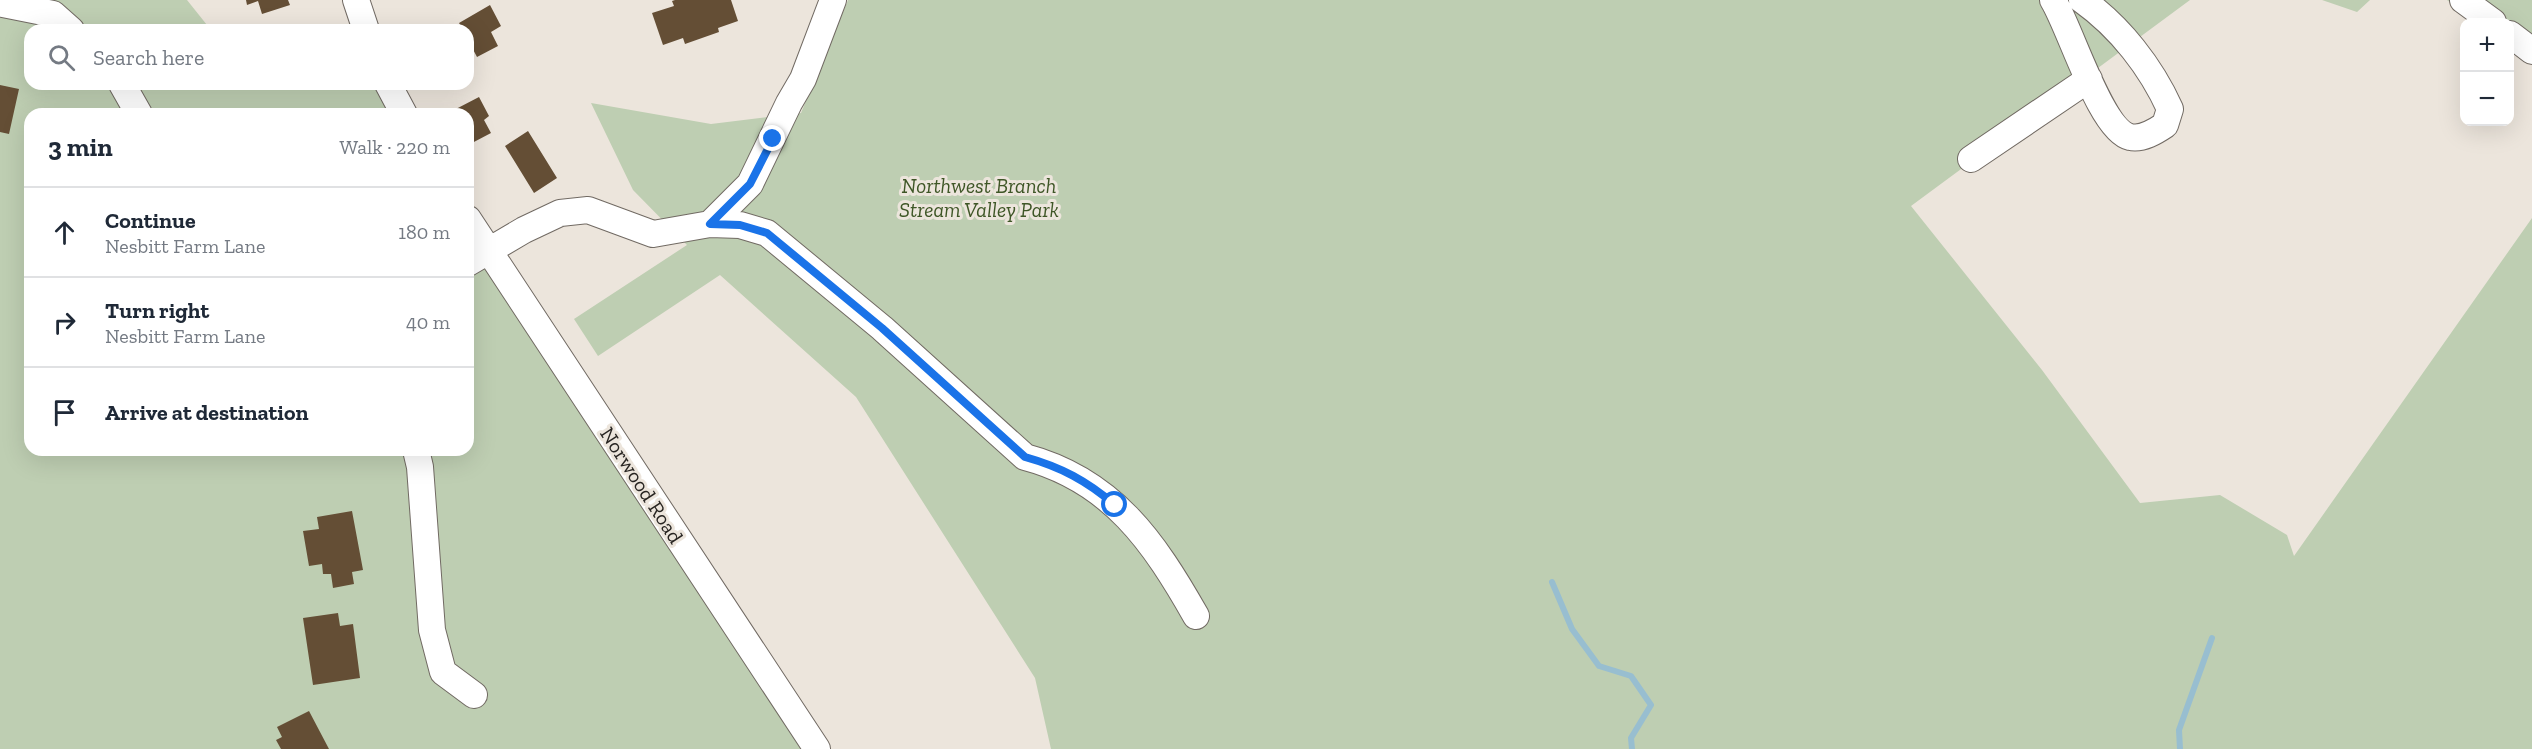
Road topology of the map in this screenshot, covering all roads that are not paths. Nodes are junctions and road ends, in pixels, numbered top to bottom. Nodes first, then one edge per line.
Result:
1 (356, 0) edge
2 (833, 0) edge
3 (2053, 0) edge
4 (2082, 0) edge
5 (2463, 0) edge
6 (3, 4) dead end
7 (2488, 18) edge
8 (64, 24) edge
9 (364, 24) edge
10 (2514, 37) edge
11 (2532, 51) edge
12 (2089, 78) junction
13 (126, 90) edge
14 (391, 90) edge
15 (136, 108) edge
16 (401, 108) edge
17 (1971, 159) dead end
18 (710, 224) junction
19 (474, 241) edge
20 (478, 256) edge
21 (417, 456) edge
22 (1196, 616) dead end
23 (474, 695) dead end
24 (817, 749) edge

1 - 9 street
2 - 18 street
3 - 12 street
4 - 12 street
5 - 7 street
6 - 8 street
10 - 11 street
12 - 17 street
13 - 15 street
14 - 16 street
18 - 20 street
18 - 22 street
19 - 20 street, Norwood Road
20 - 24 street, Norwood Road
21 - 23 street

